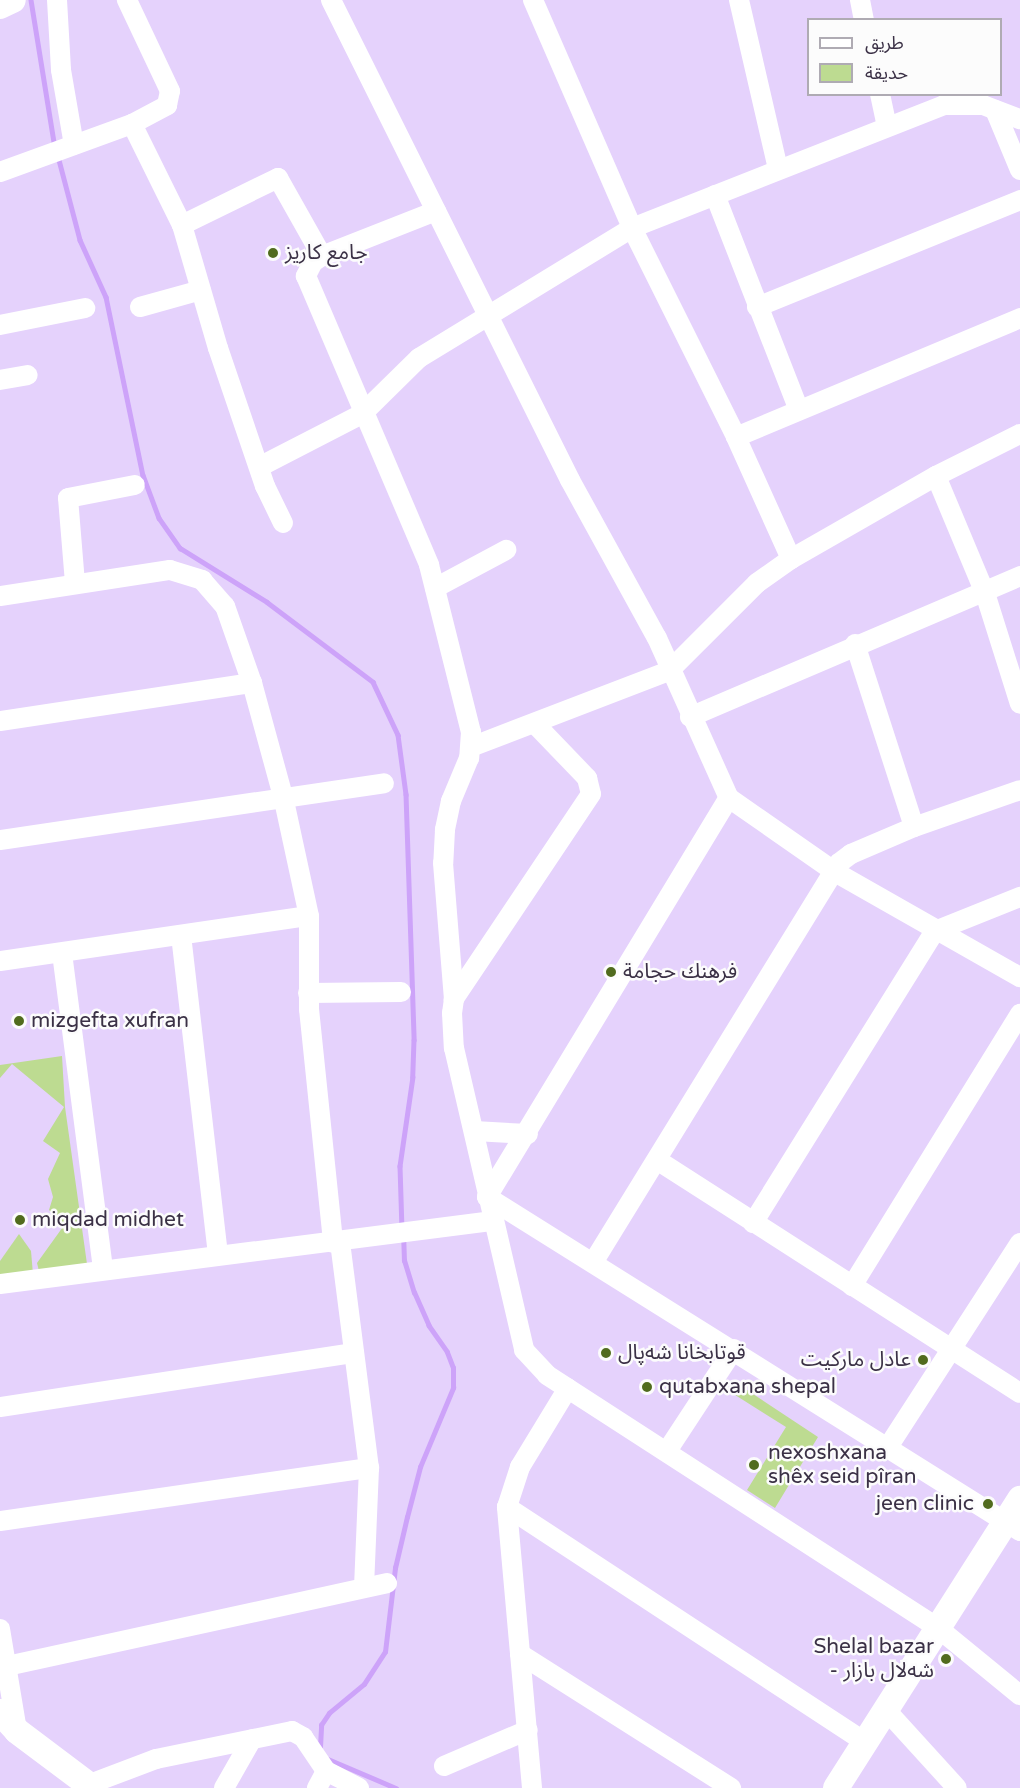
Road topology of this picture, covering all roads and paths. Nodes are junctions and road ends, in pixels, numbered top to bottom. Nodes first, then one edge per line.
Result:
1 (13, 0) edge
2 (57, 0) edge
3 (127, 0) edge
4 (331, 0) edge
5 (533, 0) edge
6 (739, 0) edge
7 (860, 0) edge
8 (0, 6) edge
9 (864, 18) edge
10 (880, 96) edge
11 (995, 110) junction
12 (1020, 119) edge
13 (132, 124) junction
14 (887, 126) junction
15 (74, 145) junction
16 (778, 170) junction
17 (1020, 170) edge
18 (0, 172) edge
19 (715, 195) junction
20 (1020, 200) edge
21 (436, 211) junction
22 (182, 225) junction
23 (632, 228) junction
24 (322, 256) junction
25 (201, 290) junction
26 (140, 307) dead end
27 (757, 307) junction
28 (85, 308) dead end
29 (488, 318) junction
30 (1020, 318) edge
31 (0, 325) edge
32 (28, 375) dead end
33 (0, 380) edge
34 (799, 410) junction
35 (362, 414) junction
36 (1020, 434) edge
37 (736, 437) junction
38 (259, 467) junction
39 (936, 476) junction
40 (135, 485) dead end
41 (283, 523) dead end
42 (506, 550) dead end
43 (791, 559) junction
44 (1020, 576) edge
45 (75, 583) junction
46 (435, 588) junction
47 (985, 592) junction
48 (0, 596) edge
49 (855, 644) junction
50 (669, 672) junction
51 (252, 683) junction
52 (1020, 704) edge
53 (690, 717) junction
54 (0, 721) edge
55 (536, 725) junction
56 (471, 747) junction
57 (384, 783) dead end
58 (1020, 790) edge
59 (282, 796) junction
60 (729, 798) junction
61 (914, 827) junction
62 (0, 840) edge
63 (835, 872) junction
64 (1020, 897) edge
65 (309, 916) junction
66 (935, 931) junction
67 (181, 935) junction
68 (62, 953) junction
69 (0, 961) edge
70 (1020, 977) edge
71 (401, 992) dead end
72 (308, 993) junction
73 (454, 999) junction
74 (1020, 1014) edge
75 (474, 1131) junction
76 (528, 1134) junction
77 (657, 1160) junction
78 (487, 1197) junction
79 (491, 1221) junction
80 (753, 1223) junction
81 (337, 1243) junction
82 (1020, 1243) edge
83 (218, 1255) junction
84 (594, 1261) junction
85 (104, 1268) junction
86 (0, 1284) edge
87 (852, 1286) junction
88 (734, 1349) junction
89 (952, 1352) junction
90 (354, 1353) junction
91 (568, 1388) junction
92 (1020, 1393) edge
93 (0, 1407) edge
94 (888, 1447) junction
95 (667, 1451) junction
96 (369, 1468) junction
97 (507, 1506) junction
98 (1016, 1517) edge
99 (0, 1521) edge
100 (387, 1583) dead end
101 (364, 1586) junction
102 (938, 1628) junction
103 (0, 1629) edge
104 (520, 1654) junction
105 (7, 1666) junction
106 (1020, 1695) edge
107 (886, 1710) junction
108 (0, 1712) edge
109 (528, 1730) junction
110 (9, 1732) edge
111 (252, 1739) junction
112 (865, 1742) junction
113 (444, 1766) dead end
114 (321, 1779) edge
115 (79, 1784) edge
116 (224, 1788) edge
117 (359, 1788) edge
118 (532, 1788) edge
119 (731, 1788) edge
120 (836, 1788) edge
121 (957, 1788) edge

1 - 8 main road
2 - 15 street
3 - 13 street
4 - 21 street
5 - 23 street
6 - 16 street
7 - 9 street
10 - 14 street
11 - 12 street
11 - 14 street
11 - 17 street
13 - 15 street
13 - 22 street
14 - 16 street
15 - 18 street
16 - 19 street
19 - 23 street
19 - 27 street
20 - 27 street
21 - 24 street
21 - 29 street
22 - 24 street
22 - 25 street
23 - 29 street
23 - 37 street
24 - 35 street
25 - 26 street
25 - 38 street
27 - 34 street
28 - 31 street
29 - 35 street
29 - 50 street
30 - 34 street
32 - 33 street
34 - 37 street
35 - 38 street
35 - 46 street
36 - 39 street
37 - 43 street
38 - 41 street
39 - 43 street
39 - 47 street
40 - 45 street
42 - 46 street
43 - 50 street
44 - 47 street
45 - 48 street
45 - 51 street
46 - 56 street
47 - 49 street
47 - 52 street
49 - 53 street
49 - 61 street
50 - 53 street
50 - 55 street
51 - 54 street
51 - 59 street
53 - 60 street
55 - 56 street
55 - 73 street
56 - 73 street
57 - 59 street
58 - 61 street
59 - 62 street
59 - 65 street
60 - 63 street
60 - 76 street
61 - 63 street
63 - 66 street
63 - 77 street
64 - 66 street
65 - 67 street
65 - 72 street
66 - 70 street
66 - 80 street
67 - 68 street
67 - 83 street
68 - 69 street
68 - 85 street
71 - 72 street
72 - 81 street
73 - 75 street
74 - 87 street
75 - 76 street
75 - 78 street
76 - 78 street
77 - 80 street
77 - 84 street
78 - 79 street
78 - 84 street
79 - 81 street
79 - 91 street
80 - 87 street
81 - 83 street
81 - 90 street
82 - 89 street
83 - 85 street
84 - 88 street
85 - 86 street
87 - 89 street
88 - 94 street
88 - 95 street
89 - 92 street
89 - 94 street
90 - 93 street
90 - 96 street
91 - 95 street
91 - 97 street
94 - 98 street
95 - 102 street
96 - 99 street
96 - 101 street
97 - 104 street
97 - 112 street
98 - 102 main road
100 - 101 street
101 - 105 street
102 - 106 street
102 - 107 main road
103 - 105 street
104 - 109 street
104 - 119 street
105 - 110 street
107 - 112 main road
107 - 121 street
108 - 110 main road
109 - 113 street
109 - 118 street
110 - 115 main road
111 - 114 street
111 - 115 street
111 - 116 street
112 - 120 main road
114 - 117 street

